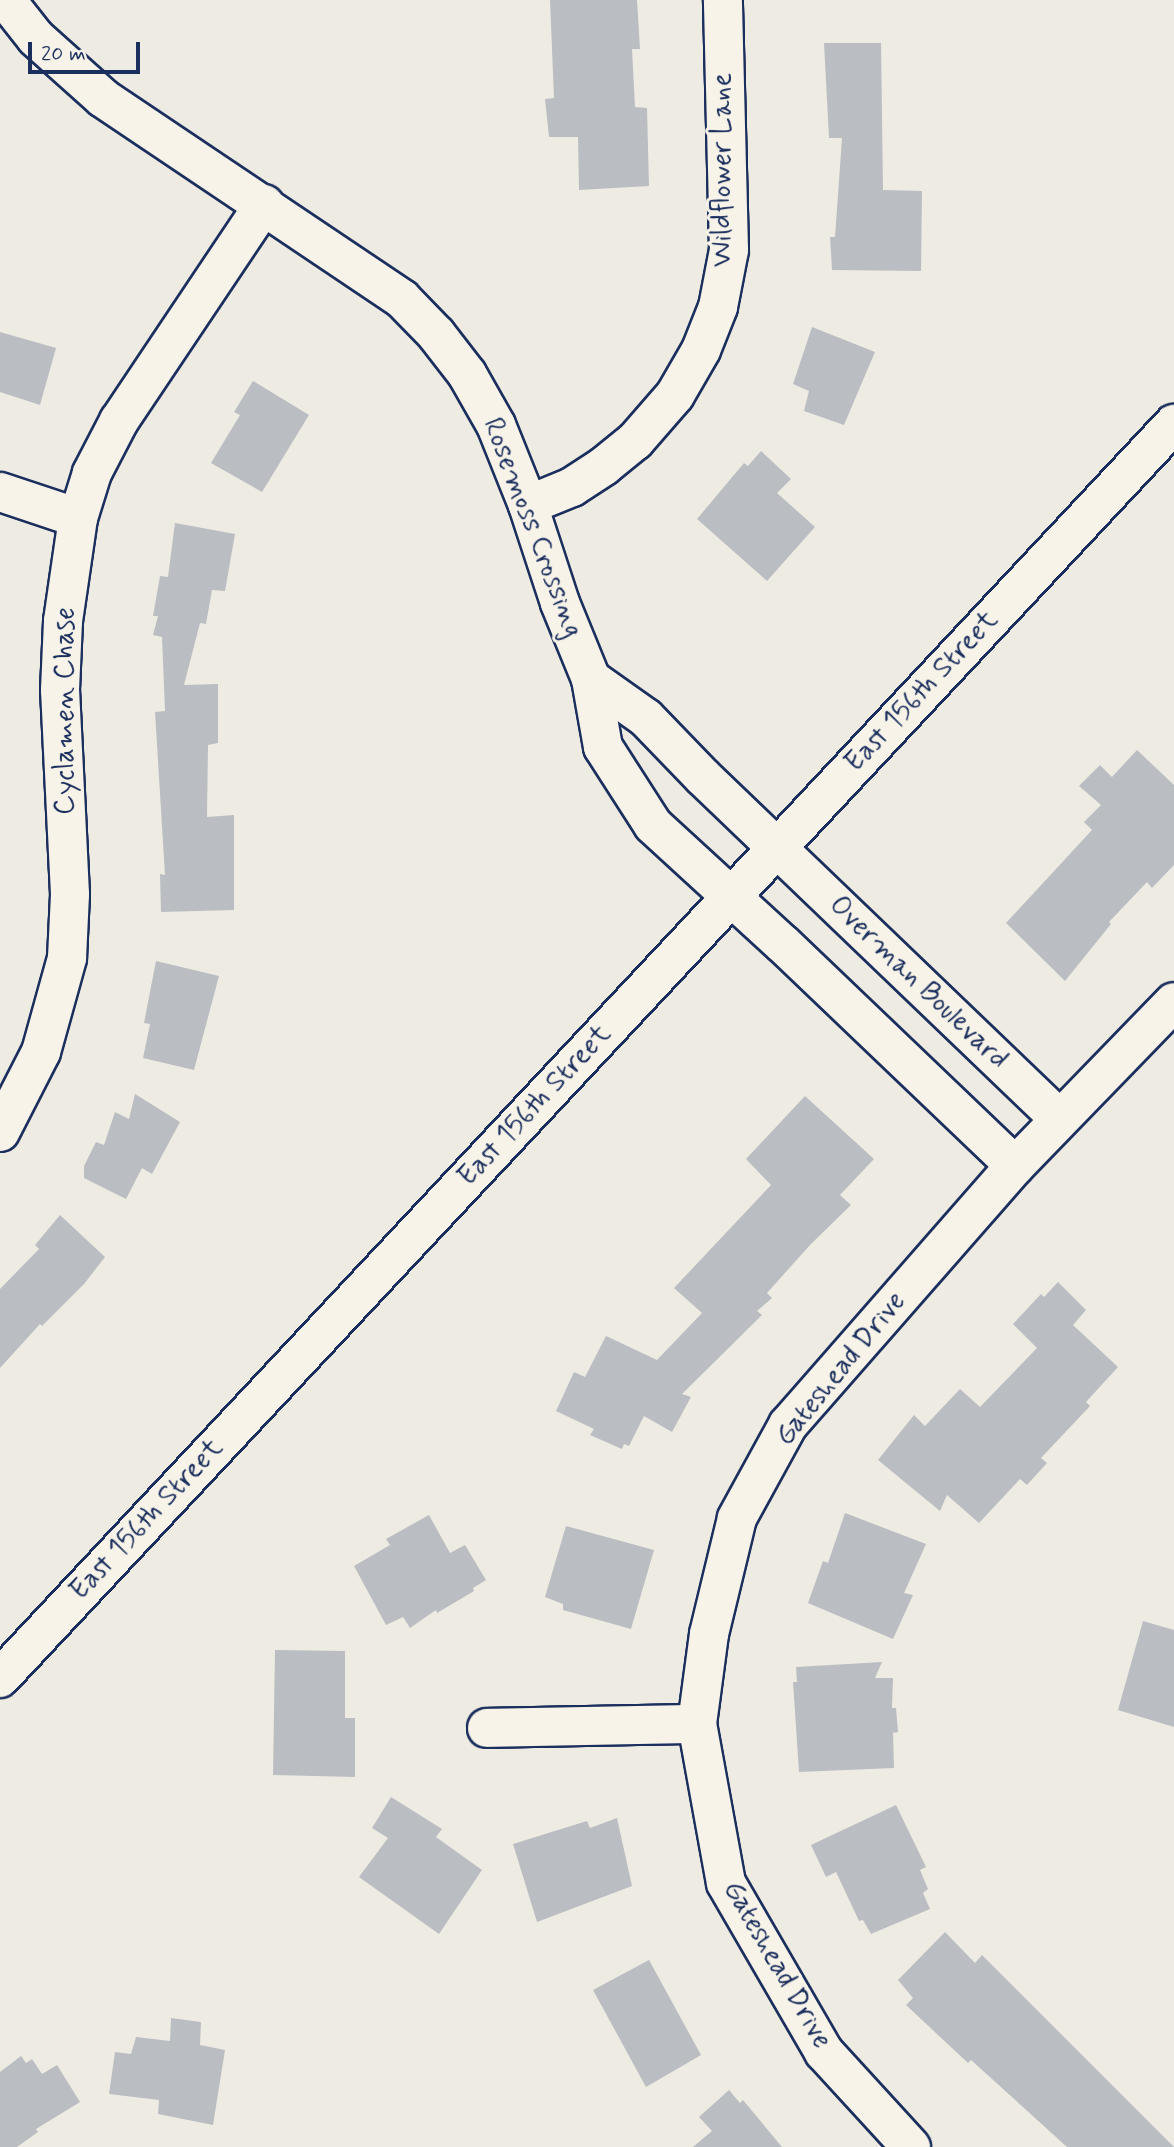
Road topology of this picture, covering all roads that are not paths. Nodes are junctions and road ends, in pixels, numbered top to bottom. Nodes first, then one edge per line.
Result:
1 (6, 0) edge
2 (723, 0) edge
3 (264, 204) junction
4 (1174, 424) edge
5 (0, 492) edge
6 (527, 505) junction
7 (78, 518) junction
8 (591, 679) junction
9 (778, 846) junction
10 (730, 897) junction
11 (1174, 1002) edge
12 (1060, 1119) junction
13 (0, 1132) edge
14 (1015, 1166) junction
15 (0, 1678) edge
16 (697, 1724) junction
17 (487, 1728) dead end
18 (911, 2147) edge

1 - 3 street, Rosemoss Crossing
2 - 6 street, Wildflower Lane
3 - 6 street, Rosemoss Crossing
3 - 7 street, Cyclamen Chase
4 - 9 street, East 156th Street
5 - 7 street
6 - 8 street, Rosemoss Crossing
7 - 13 street, Cyclamen Chase
8 - 9 street, Overman Boulevard
8 - 10 street, Rosemoss Crossing
9 - 10 street, East 156th Street
9 - 12 street, Overman Boulevard
10 - 14 street, Rosemoss Crossing
10 - 15 street, East 156th Street
11 - 12 street, Gateshead Drive
12 - 14 street, Gateshead Drive
14 - 16 street, Gateshead Drive
16 - 17 street
16 - 18 street, Gateshead Drive

